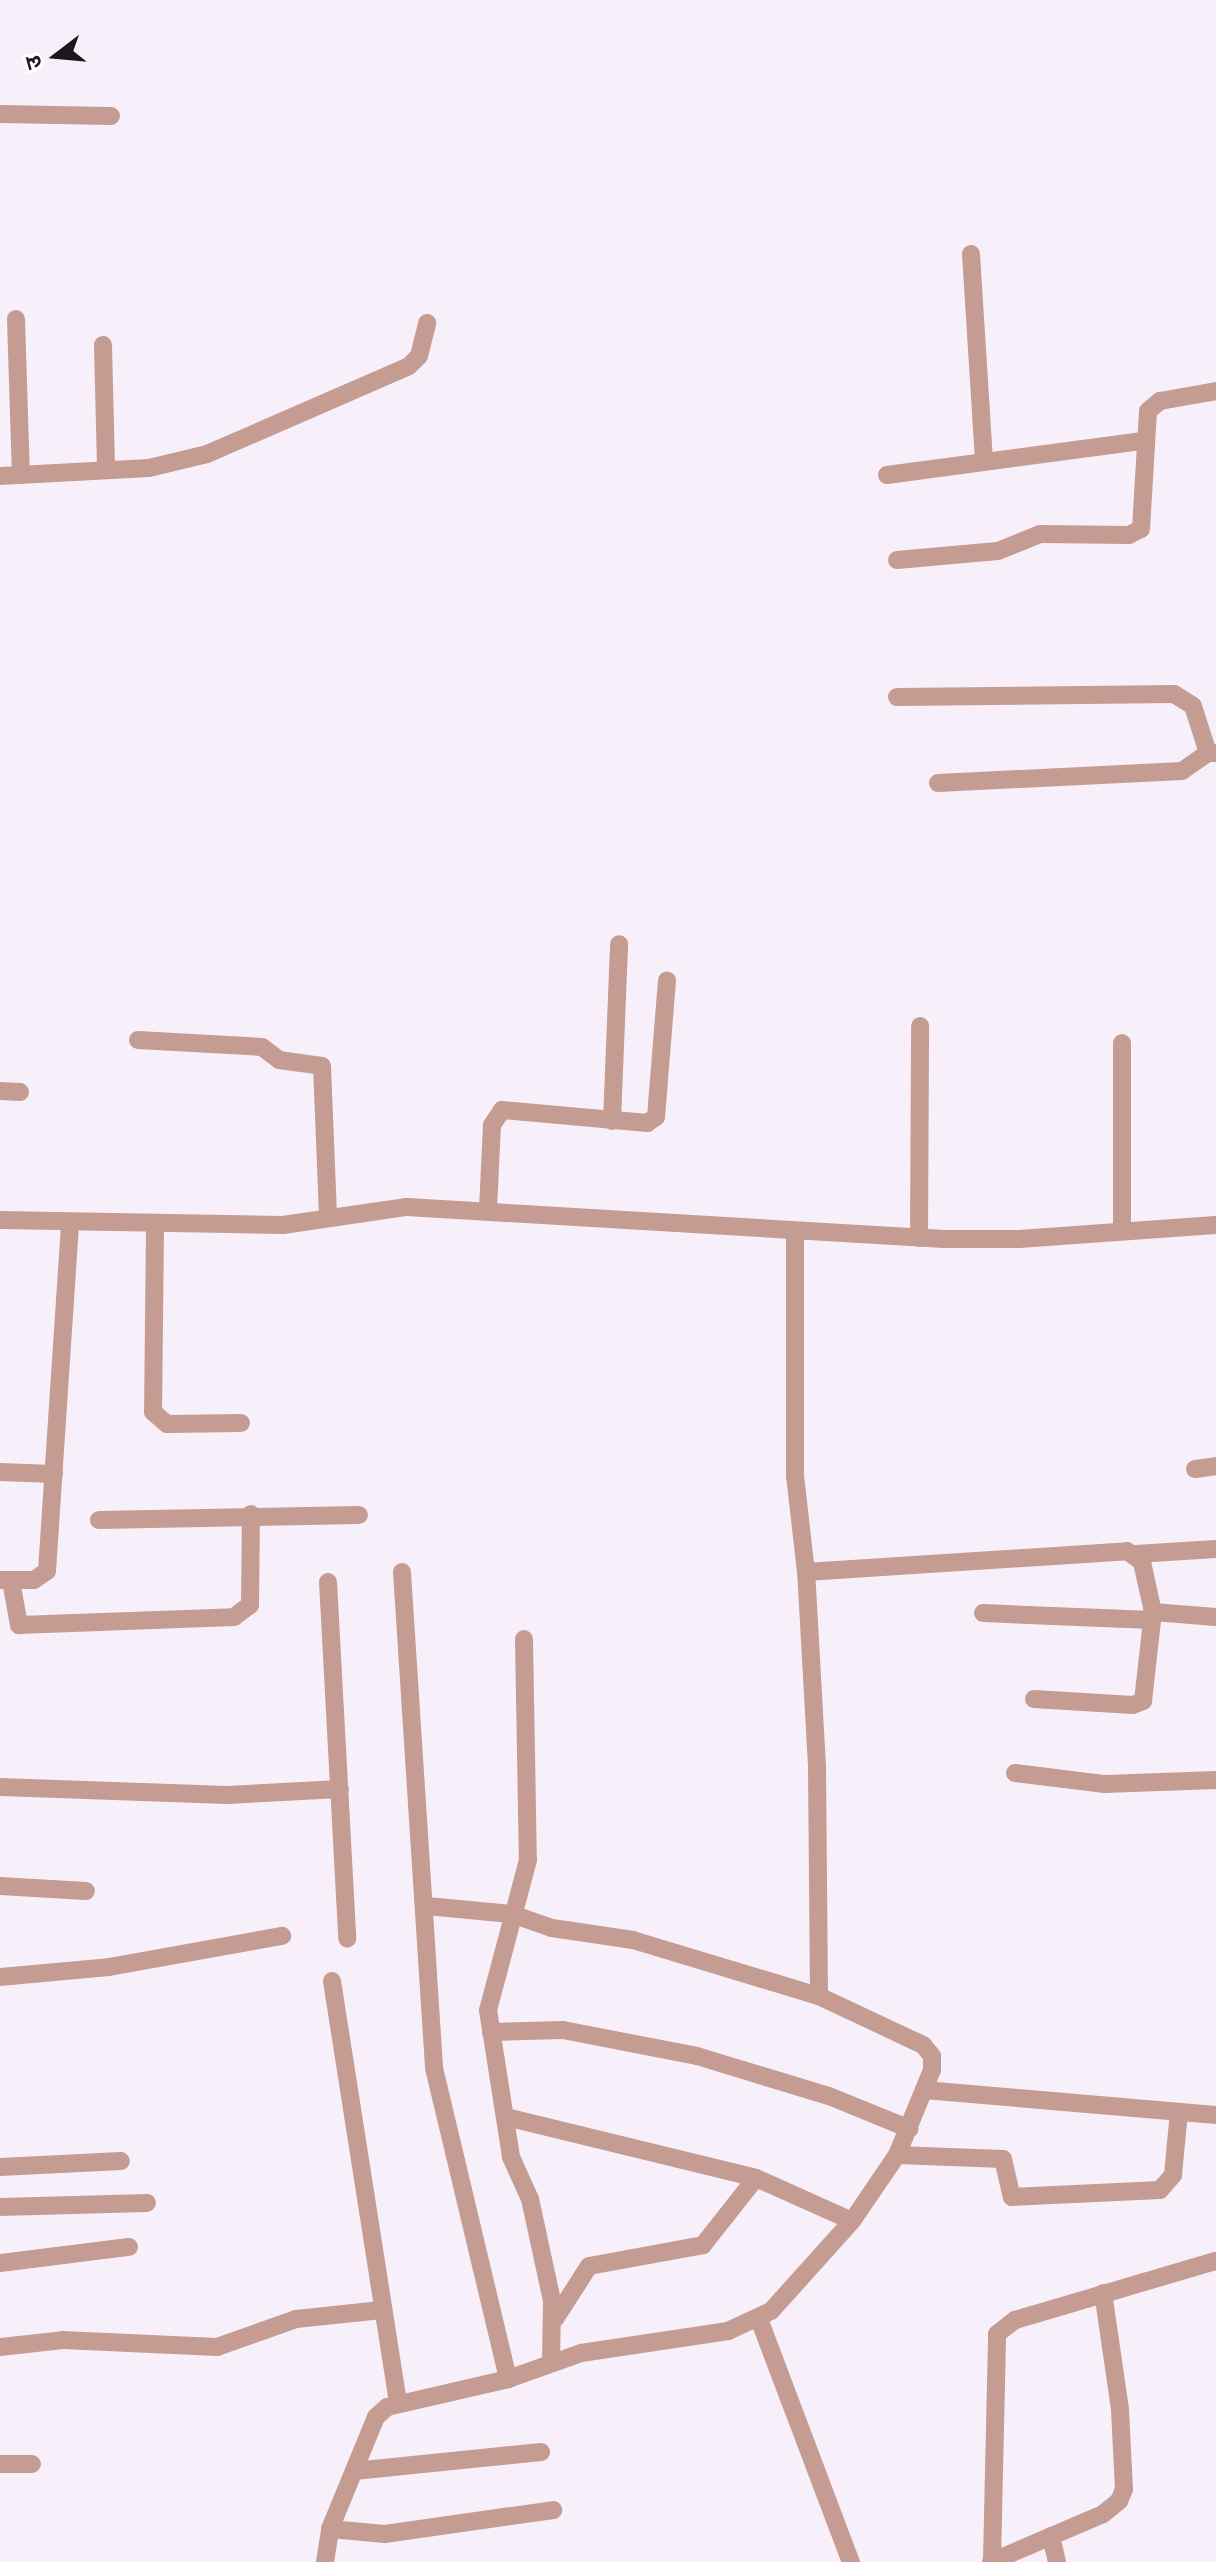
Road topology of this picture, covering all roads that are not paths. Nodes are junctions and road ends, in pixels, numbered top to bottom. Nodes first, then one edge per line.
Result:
1 (0, 114) edge
2 (111, 116) dead end
3 (971, 254) dead end
4 (16, 319) dead end
5 (427, 323) dead end
6 (103, 345) dead end
7 (1216, 391) edge
8 (1143, 441) junction
9 (984, 462) junction
10 (106, 470) junction
11 (21, 475) junction
12 (887, 475) dead end
13 (0, 476) edge
14 (897, 560) dead end
15 (897, 697) dead end
16 (1212, 753) edge
17 (938, 783) dead end
18 (619, 944) dead end
19 (667, 980) dead end
20 (920, 1026) dead end
21 (138, 1040) dead end
22 (1122, 1043) dead end
23 (0, 1091) edge
24 (20, 1092) dead end
25 (612, 1121) junction
26 (488, 1209) junction
27 (328, 1218) junction
28 (0, 1220) edge
29 (70, 1225) junction
30 (1216, 1225) edge
31 (155, 1226) junction
32 (1122, 1231) junction
33 (795, 1232) junction
34 (919, 1238) junction
35 (241, 1423) dead end
36 (1216, 1466) edge
37 (1195, 1469) dead end
38 (0, 1472) edge
39 (54, 1474) junction
40 (251, 1514) junction
41 (359, 1515) dead end
42 (99, 1520) dead end
43 (1216, 1549) edge
44 (1136, 1554) junction
45 (402, 1572) dead end
46 (806, 1572) junction
47 (6, 1580) edge
48 (328, 1582) dead end
49 (983, 1613) dead end
50 (1153, 1616) junction
51 (1216, 1617) edge
52 (524, 1639) dead end
53 (1034, 1699) dead end
54 (1015, 1773) dead end
55 (1216, 1780) edge
56 (0, 1787) edge
57 (340, 1789) junction
58 (0, 1886) edge
59 (86, 1891) dead end
60 (427, 1906) junction
61 (512, 1914) junction
62 (282, 1936) dead end
63 (347, 1938) dead end
64 (0, 1977) edge
65 (332, 1981) dead end
66 (819, 1996) junction
67 (491, 2032) junction
68 (924, 2090) junction
69 (1179, 2112) junction
70 (1216, 2115) edge
71 (506, 2117) junction
72 (910, 2129) junction
73 (897, 2155) junction
74 (121, 2161) dead end
75 (0, 2167) edge
76 (756, 2178) junction
77 (147, 2203) dead end
78 (0, 2207) edge
79 (852, 2221) junction
80 (129, 2247) dead end
81 (1216, 2261) edge
82 (0, 2263) edge
83 (1103, 2293) junction
84 (382, 2310) junction
85 (555, 2319) junction
86 (759, 2319) junction
87 (0, 2347) edge
88 (551, 2362) junction
89 (508, 2379) junction
90 (398, 2403) junction
91 (541, 2452) dead end
92 (0, 2464) edge
93 (32, 2464) dead end
94 (354, 2471) junction
95 (553, 2510) dead end
96 (330, 2529) junction
97 (1051, 2536) junction
98 (992, 2561) edge
99 (325, 2562) edge
100 (851, 2562) edge
101 (1057, 2562) edge

1 - 2 street
3 - 9 street
4 - 11 street
5 - 10 street
6 - 10 street
7 - 8 street
8 - 9 street
8 - 14 street
9 - 12 street
10 - 11 street
11 - 13 street
15 - 16 street
16 - 17 street
18 - 25 street
19 - 25 street
20 - 34 street
21 - 27 street
22 - 32 street
23 - 24 street
25 - 26 street
26 - 27 street
26 - 33 street
27 - 31 street
28 - 29 street
29 - 31 street
29 - 39 street
30 - 32 street
31 - 35 street
32 - 34 street
33 - 34 street
33 - 46 street
36 - 37 street
38 - 39 street
39 - 47 street
40 - 41 street
40 - 42 street
40 - 47 street
43 - 44 street
44 - 46 street
44 - 50 street
45 - 60 street
46 - 66 street
48 - 57 street
49 - 50 street
50 - 51 street
50 - 53 street
52 - 61 street
54 - 55 street
56 - 57 street
57 - 63 street
58 - 59 street
60 - 61 street
60 - 89 street
61 - 66 street
61 - 67 street
62 - 64 street
65 - 84 street
66 - 68 street
67 - 71 street
67 - 72 street
68 - 69 street
68 - 72 street
69 - 70 street
69 - 73 street
71 - 76 street
71 - 85 street
72 - 73 street
73 - 79 street
74 - 75 street
76 - 79 street
76 - 85 street
77 - 78 street
79 - 86 street
80 - 82 street
81 - 83 street
83 - 97 street
83 - 98 street
84 - 87 street
84 - 90 street
85 - 88 street
86 - 88 street
86 - 100 street
88 - 89 street
89 - 90 street
90 - 94 street
91 - 94 street
92 - 93 street
94 - 96 street
95 - 96 street
96 - 99 street
97 - 98 street
97 - 101 street

